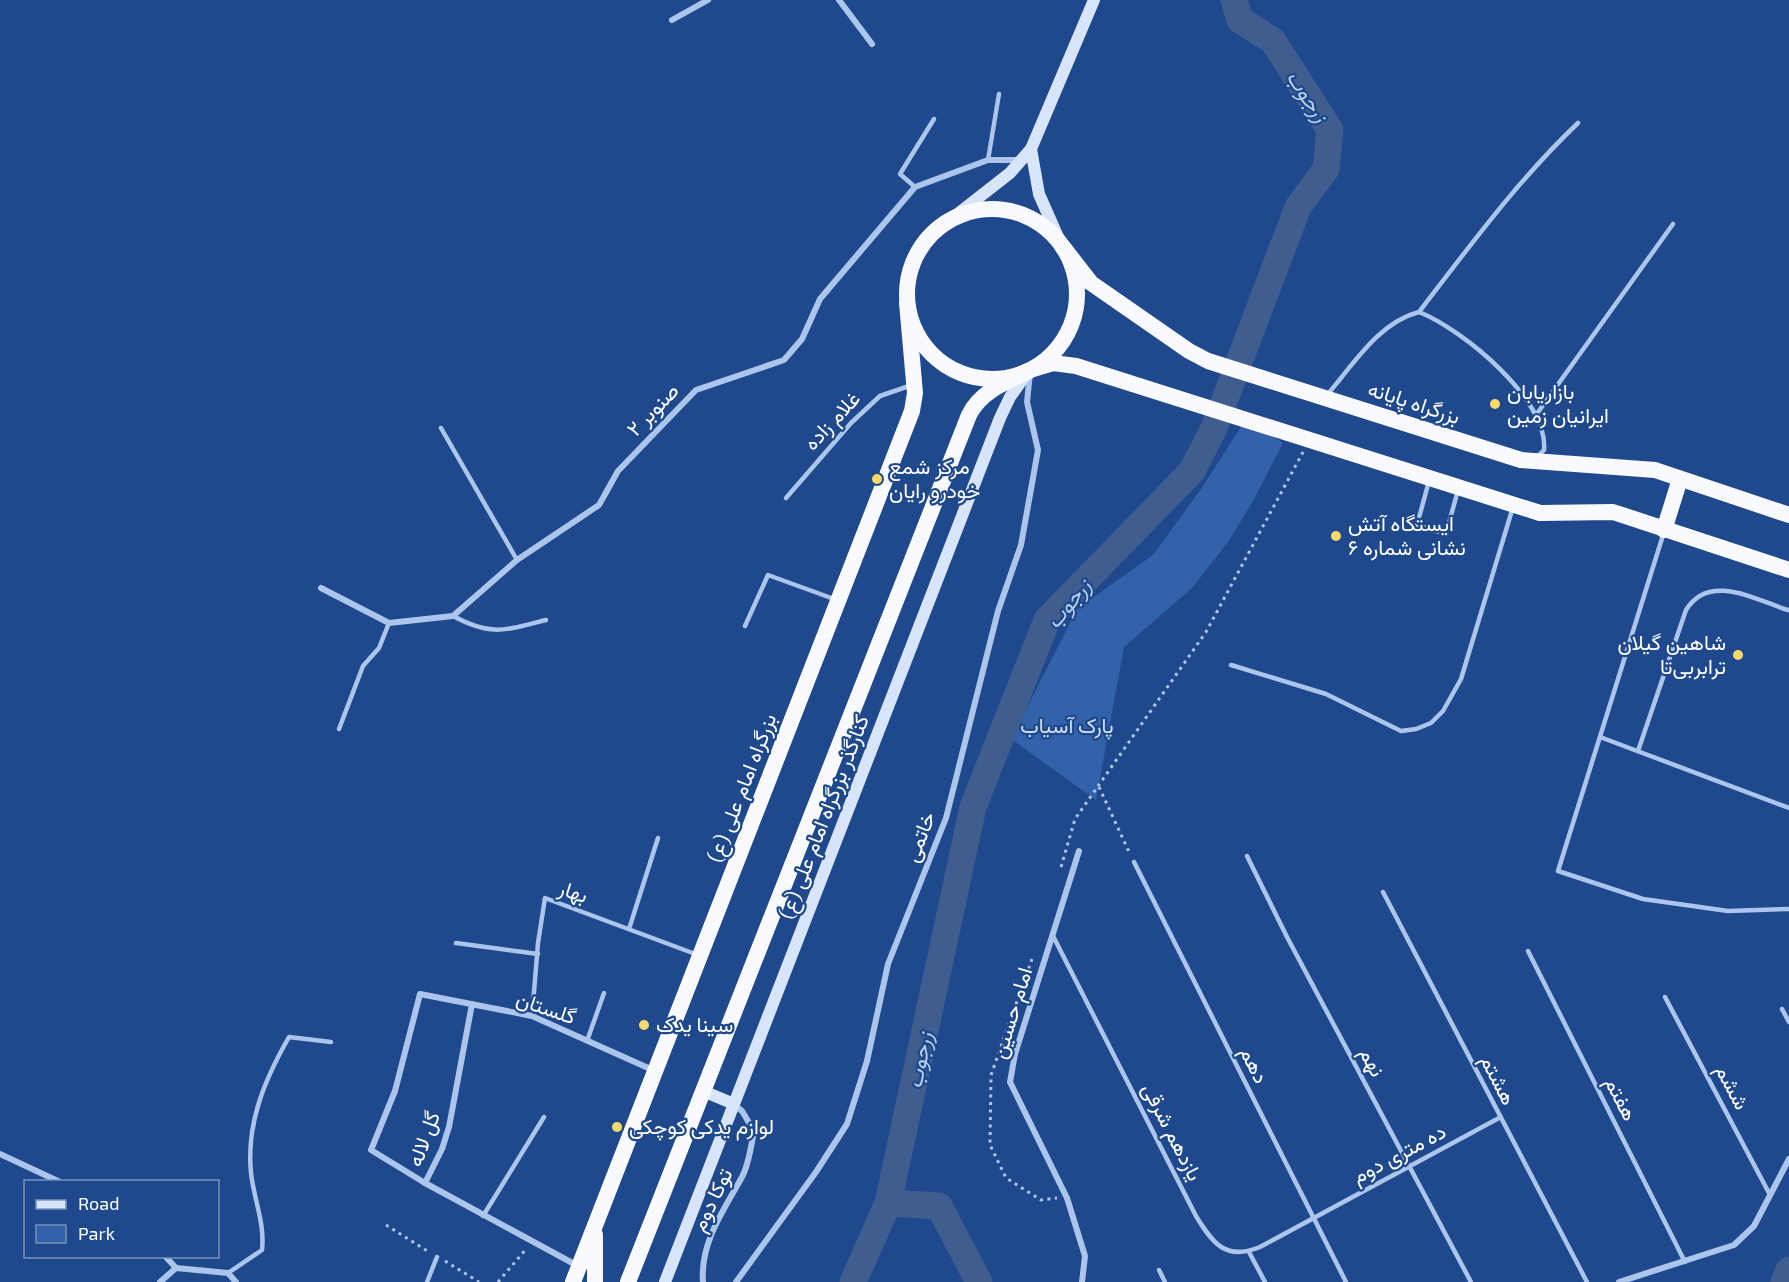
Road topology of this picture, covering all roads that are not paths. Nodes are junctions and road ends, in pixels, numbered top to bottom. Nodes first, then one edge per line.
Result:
1 (708, 0) edge
2 (839, 0) edge
3 (1094, 0) edge
4 (672, 20) dead end
5 (872, 44) dead end
6 (999, 94) dead end
7 (934, 119) dead end
8 (1578, 123) dead end
9 (1031, 149) junction
10 (988, 160) junction
11 (1022, 160) junction
12 (915, 187) junction
13 (956, 216) junction
14 (1672, 224) dead end
15 (1062, 246) junction
16 (907, 303) junction
17 (1419, 312) junction
18 (1031, 370) junction
19 (914, 384) junction
20 (1324, 398) junction
21 (1536, 415) junction
22 (441, 428) dead end
23 (1532, 462) junction
24 (1430, 478) junction
25 (1680, 479) junction
26 (1458, 487) junction
27 (786, 498) dead end
28 (1514, 505) junction
29 (1789, 515) edge
30 (1664, 530) junction
31 (517, 560) junction
32 (1789, 570) edge
33 (321, 588) dead end
34 (839, 602) junction
35 (1788, 610) edge
36 (453, 615) junction
37 (546, 620) dead end
38 (389, 623) junction
39 (745, 626) dead end
40 (1232, 665) dead end
41 (339, 729) dead end
42 (1600, 737) junction
43 (1638, 751) junction
44 (1789, 808) edge
45 (658, 838) dead end
46 (1079, 851) dead end
47 (1247, 856) dead end
48 (1134, 862) road end
49 (1383, 892) dead end
50 (1789, 909) edge
51 (629, 929) junction
52 (1053, 936) junction
53 (456, 943) dead end
54 (1528, 951) dead end
55 (538, 954) junction
56 (700, 956) junction
57 (604, 993) dead end
58 (1665, 997) dead end
59 (472, 1004) junction
60 (1782, 1009) dead end
61 (532, 1016) junction
62 (1789, 1022) edge
63 (587, 1041) junction
64 (331, 1042) dead end
65 (655, 1071) junction
66 (703, 1091) junction
67 (734, 1104) junction
68 (544, 1117) dead end
69 (1499, 1118) junction
70 (0, 1154) edge
71 (1789, 1159) edge
72 (1409, 1168) junction
73 (56, 1180) edge
74 (425, 1183) junction
75 (1769, 1193) junction
76 (483, 1216) junction
77 (1313, 1219) junction
78 (595, 1225) junction
79 (1249, 1252) junction
80 (437, 1257) dead end
81 (166, 1258) edge
82 (1684, 1262) junction
83 (176, 1268) junction
84 (1159, 1270) dead end
85 (228, 1273) junction
86 (576, 1274) edge
87 (160, 1282) edge
88 (236, 1282) edge
89 (427, 1282) edge
90 (595, 1282) edge
91 (628, 1282) edge
92 (665, 1282) edge
93 (703, 1282) edge
94 (736, 1282) edge
95 (1082, 1282) edge
96 (1165, 1282) edge
97 (1265, 1282) edge
98 (1346, 1282) edge
99 (1472, 1282) edge
100 (1587, 1282) edge
101 (1619, 1282) edge

1 - 4 street
2 - 5 street
3 - 9 main road
6 - 10 lane
7 - 12 lane
8 - 17 lane
9 - 11 main road
9 - 15 main road
10 - 11 street, صنوبر ۲
10 - 12 street, صنوبر ۲
11 - 13 main road
12 - 31 street, صنوبر ۲
13 - 15 highway
13 - 16 highway
14 - 21 lane
15 - 18 highway
15 - 20 highway, بزرگراه پایانه
16 - 18 highway
16 - 19 highway, بزرگراه امام علی (ع)
17 - 20 lane
17 - 21 lane
18 - 24 highway
18 - 66 highway
18 - 67 main road, کنارگذر بزرگراه امام علی (ع)
18 - 94 street, خاتمی
19 - 27 lane, غلام زاده
19 - 34 highway, بزرگراه امام علی (ع)
20 - 23 highway, بزرگراه پایانه
21 - 23 lane
22 - 31 lane
23 - 25 highway, بزرگراه پایانه
24 - 26 highway
24 - 26 lane
25 - 29 highway, بزرگراه پایانه
25 - 30 highway
26 - 28 highway
28 - 30 highway
28 - 40 lane
30 - 32 highway
30 - 42 lane
31 - 36 street, صنوبر ۲
33 - 38 street
34 - 39 lane
34 - 56 highway, بزرگراه امام علی (ع)
35 - 43 lane
36 - 37 lane
36 - 38 street
38 - 41 lane
42 - 43 lane
42 - 50 lane
43 - 44 lane
45 - 51 lane
46 - 52 street, امام حسین
47 - 72 lane, نهم
48 - 77 lane, دهم
49 - 69 lane, هشتم
51 - 55 lane, بهار
51 - 56 lane, بهار
52 - 79 lane, یازدهم شرقی
52 - 95 street, امام حسین
53 - 55 lane
54 - 82 lane, هفتم
55 - 61 lane, بهار
56 - 65 highway, بزرگراه امام علی (ع)
57 - 63 lane
58 - 75 lane, ششم
59 - 61 street, گلستان
59 - 74 street, گل لاله
59 - 74 street, گلستان
60 - 62 lane
61 - 63 street, گلستان
63 - 65 street, گلستان
64 - 85 lane
65 - 78 highway, بزرگراه امام علی (ع)
66 - 67 main road
66 - 91 highway
67 - 92 main road, کنارگذر بزرگراه امام علی (ع)
67 - 93 street, توکا دوم
68 - 76 lane
69 - 72 lane, ده متری دوم
69 - 100 lane, هشتم
70 - 73 street
71 - 75 street
72 - 77 lane, ده متری دوم
72 - 99 lane, نهم
74 - 76 street, گل لاله
75 - 82 street
76 - 86 street, گل لاله
77 - 79 lane
77 - 98 lane, دهم
78 - 86 highway, بزرگراه امام علی (ع)
78 - 90 highway
79 - 97 lane
80 - 89 lane
81 - 83 street
82 - 101 street
83 - 85 street
83 - 87 street
84 - 96 lane
85 - 88 street

